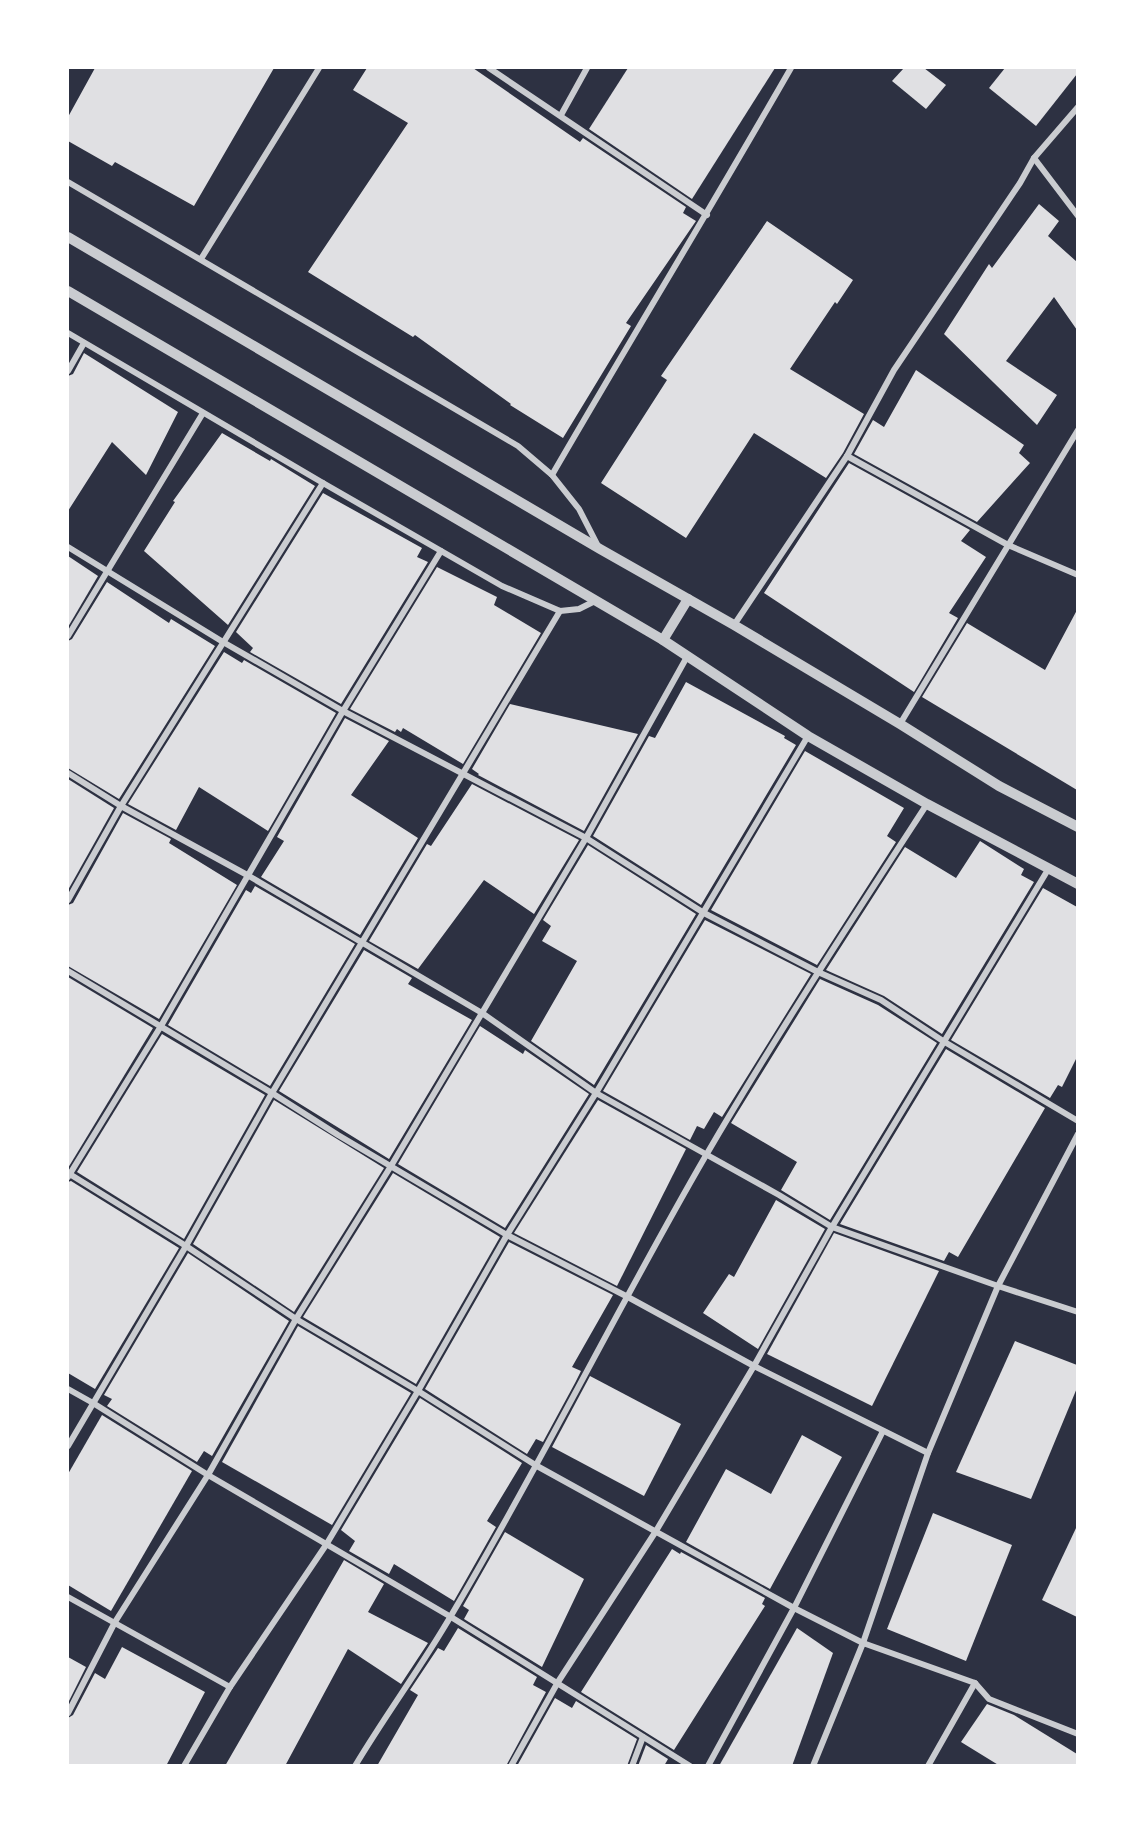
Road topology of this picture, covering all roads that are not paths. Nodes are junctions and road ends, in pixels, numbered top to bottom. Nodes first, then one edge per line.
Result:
1 (319, 68) edge
2 (489, 68) edge
3 (587, 68) edge
4 (791, 68) edge
5 (1077, 107) edge
6 (561, 115) junction
7 (1034, 158) junction
8 (68, 182) edge
9 (707, 215) junction
10 (1077, 216) edge
11 (68, 237) edge
12 (201, 260) junction
13 (68, 291) edge
14 (68, 333) edge
15 (84, 343) junction
16 (68, 371) edge
17 (203, 413) junction
18 (1077, 430) edge
19 (847, 456) junction
20 (552, 475) junction
21 (323, 483) junction
22 (1008, 545) junction
23 (68, 547) edge
24 (600, 549) junction
25 (441, 551) junction
26 (108, 571) junction
27 (1077, 575) edge
28 (688, 599) junction
29 (597, 600) junction
30 (560, 611) junction
31 (734, 625) junction
32 (68, 636) edge
33 (663, 640) junction
34 (224, 642) junction
35 (688, 655) junction
36 (343, 711) junction
37 (900, 724) junction
38 (808, 736) junction
39 (68, 773) edge
40 (463, 773) junction
41 (927, 804) junction
42 (121, 806) junction
43 (1077, 827) edge
44 (586, 838) junction
45 (1048, 868) junction
46 (249, 876) junction
47 (1077, 884) edge
48 (68, 900) edge
49 (704, 913) junction
50 (362, 942) junction
51 (68, 971) edge
52 (818, 972) junction
53 (482, 1013) junction
54 (161, 1026) junction
55 (943, 1041) junction
56 (272, 1093) junction
57 (596, 1093) junction
58 (1077, 1121) edge
59 (1077, 1134) edge
60 (707, 1154) junction
61 (391, 1166) junction
62 (68, 1174) edge
63 (832, 1227) junction
64 (507, 1235) junction
65 (186, 1246) junction
66 (998, 1286) junction
67 (626, 1296) junction
68 (1077, 1312) edge
69 (296, 1319) junction
70 (754, 1366) junction
71 (68, 1389) edge
72 (418, 1391) junction
73 (93, 1403) junction
74 (883, 1431) junction
75 (68, 1446) edge
76 (928, 1453) junction
77 (537, 1466) junction
78 (208, 1475) junction
79 (657, 1531) junction
80 (326, 1545) junction
81 (68, 1597) edge
82 (794, 1608) junction
83 (451, 1617) junction
84 (115, 1622) junction
85 (863, 1643) junction
86 (558, 1682) junction
87 (975, 1683) junction
88 (230, 1686) junction
89 (68, 1713) edge
90 (1077, 1734) edge
91 (643, 1737) junction
92 (184, 1766) edge
93 (356, 1766) edge
94 (511, 1766) edge
95 (632, 1766) edge
96 (690, 1766) edge
97 (708, 1766) edge
98 (813, 1766) edge
99 (928, 1766) edge

1 - 12 street
2 - 6 street
3 - 6 street
4 - 9 street
5 - 7 street
6 - 9 street
7 - 10 street
7 - 19 street
8 - 12 street
9 - 20 street
11 - 24 street
12 - 20 street
13 - 29 street
14 - 15 street
15 - 16 street
15 - 17 street
17 - 21 street
17 - 26 street
18 - 22 street
19 - 22 street
19 - 31 street
20 - 24 street
21 - 25 street
21 - 34 street
22 - 27 street
22 - 37 street
23 - 26 street
24 - 28 street
25 - 30 street
25 - 36 street
26 - 32 street
26 - 34 street
28 - 31 street
28 - 33 street
29 - 30 street
29 - 33 street
30 - 40 street
31 - 37 street
33 - 35 street
34 - 36 street
34 - 42 street
35 - 38 street
35 - 44 street
36 - 40 street
36 - 46 street
37 - 43 street
38 - 41 street
38 - 49 street
39 - 42 street
40 - 44 street
40 - 50 street
41 - 45 street
41 - 52 street
42 - 46 street
42 - 48 street
44 - 49 street
44 - 53 street
45 - 47 street
45 - 55 street
46 - 50 street
46 - 54 street
49 - 52 street
49 - 57 street
50 - 53 street
50 - 56 street
51 - 54 street
52 - 55 street
52 - 60 street
53 - 57 street
53 - 61 street
54 - 56 street
54 - 62 street
55 - 58 street
55 - 63 street
56 - 61 street
56 - 65 street
57 - 60 street
57 - 64 street
59 - 66 street
60 - 63 street
60 - 67 street
61 - 64 street
61 - 69 street
62 - 65 street
63 - 66 street
63 - 70 street
64 - 67 street
64 - 72 street
65 - 69 street
65 - 73 street
66 - 68 street
66 - 76 street
67 - 70 street
67 - 77 street
69 - 72 street
69 - 78 street
70 - 74 street
70 - 79 street
71 - 73 street
72 - 77 street
72 - 80 street
73 - 75 street
73 - 78 street
74 - 76 street
74 - 82 street
76 - 85 street
77 - 79 street
77 - 83 street
78 - 80 street
78 - 84 street
79 - 82 street
79 - 86 street
80 - 83 street
80 - 88 street
81 - 84 street
82 - 85 street
82 - 97 street
83 - 86 street
83 - 93 street
84 - 88 street
84 - 89 street
85 - 87 street
85 - 98 street
86 - 91 street
86 - 94 street
87 - 90 street
87 - 99 street
88 - 92 street
91 - 95 street
91 - 96 street

